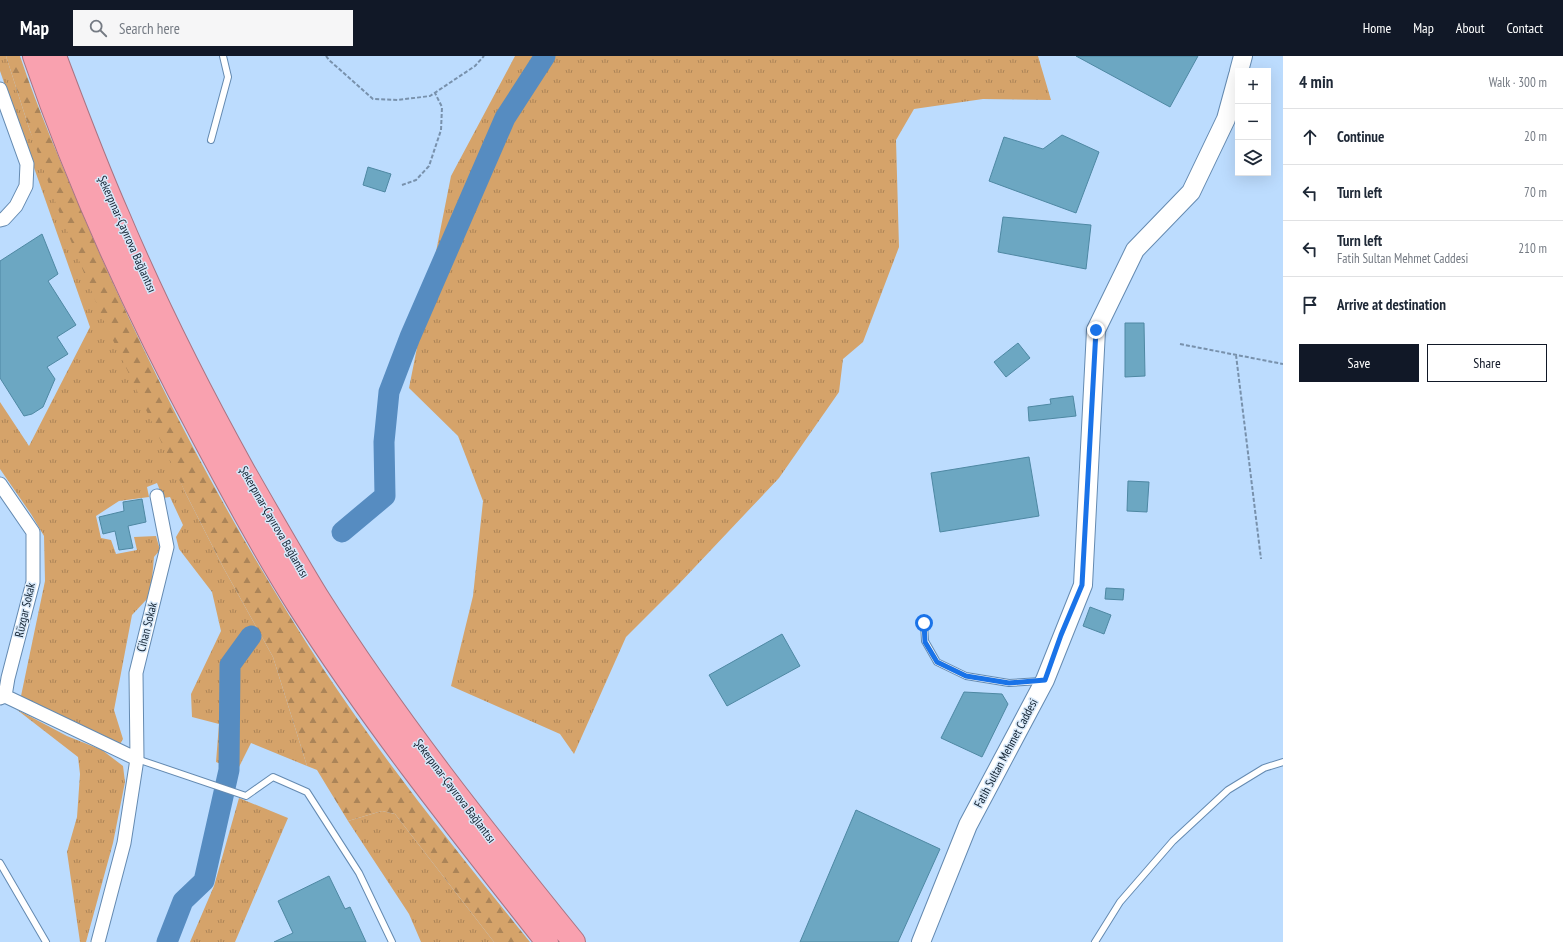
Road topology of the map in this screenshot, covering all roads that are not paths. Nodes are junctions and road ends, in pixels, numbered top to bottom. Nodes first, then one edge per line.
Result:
1 (34, 56) edge
2 (55, 56) edge
3 (223, 56) edge
4 (1243, 56) edge
5 (1240, 68) edge
6 (1235, 86) edge
7 (0, 89) edge
8 (211, 140) dead end
9 (0, 220) edge
10 (0, 484) edge
11 (157, 496) dead end
12 (924, 623) dead end
13 (1045, 680) junction
14 (3, 697) edge
15 (137, 759) junction
16 (1283, 762) edge
17 (0, 863) edge
18 (46, 942) edge
19 (98, 942) edge
20 (392, 942) edge
21 (547, 942) edge
22 (574, 942) edge
23 (921, 942) edge
24 (1096, 942) edge

1 - 21 highway, Şekerpınar-Çayırova Bağlantısı
2 - 22 highway, Şekerpınar-Çayırova Bağlantısı
3 - 8 lane
4 - 5 street
6 - 13 street, Fatih Sultan Mehmet Caddesi
7 - 9 street
10 - 14 street, Rüzgar Sokak
11 - 15 street, Cihan Sokak
12 - 13 lane
13 - 23 street, Fatih Sultan Mehmet Caddesi
14 - 15 street
15 - 19 street, Cihan Sokak
15 - 20 lane
16 - 24 lane
17 - 18 lane

